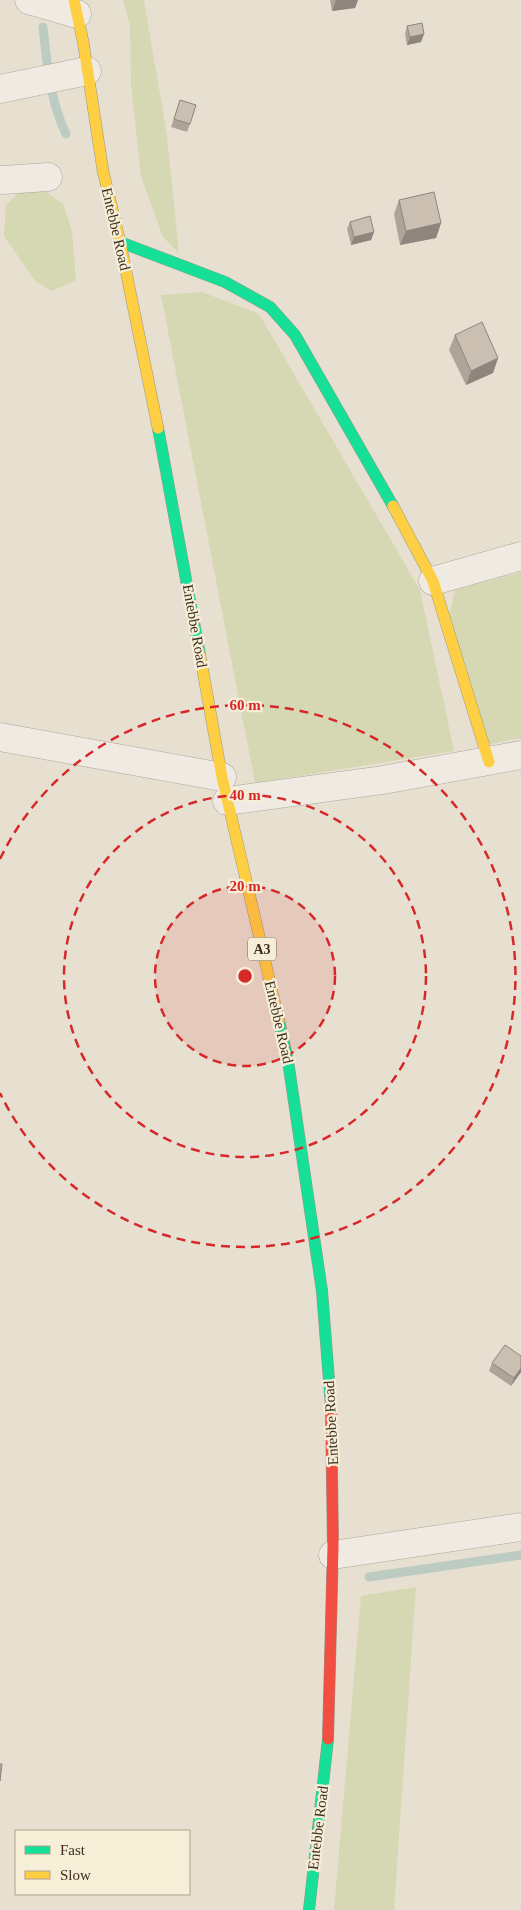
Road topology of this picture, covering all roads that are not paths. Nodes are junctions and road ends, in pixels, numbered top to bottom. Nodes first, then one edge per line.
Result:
1 (29, 0) edge
2 (75, 7) edge
3 (87, 71) junction
4 (0, 89) edge
5 (48, 178) dead end
6 (3, 180) dead end
7 (120, 242) junction
8 (521, 556) edge
9 (433, 581) junction
10 (0, 737) edge
11 (521, 756) edge
12 (489, 762) junction
13 (224, 789) junction
14 (521, 1527) edge
15 (333, 1555) junction
16 (309, 1910) edge

1 - 2 street
2 - 3 main road, Entebbe Road / A3
3 - 4 street
3 - 7 main road, Entebbe Road / A3
5 - 6 street
7 - 9 main road
7 - 13 main road, Entebbe Road / A3
8 - 9 street
9 - 12 main road
10 - 13 street
11 - 12 street
12 - 13 street
13 - 15 main road, Entebbe Road / A3
14 - 15 street
15 - 16 main road, Entebbe Road / A3

